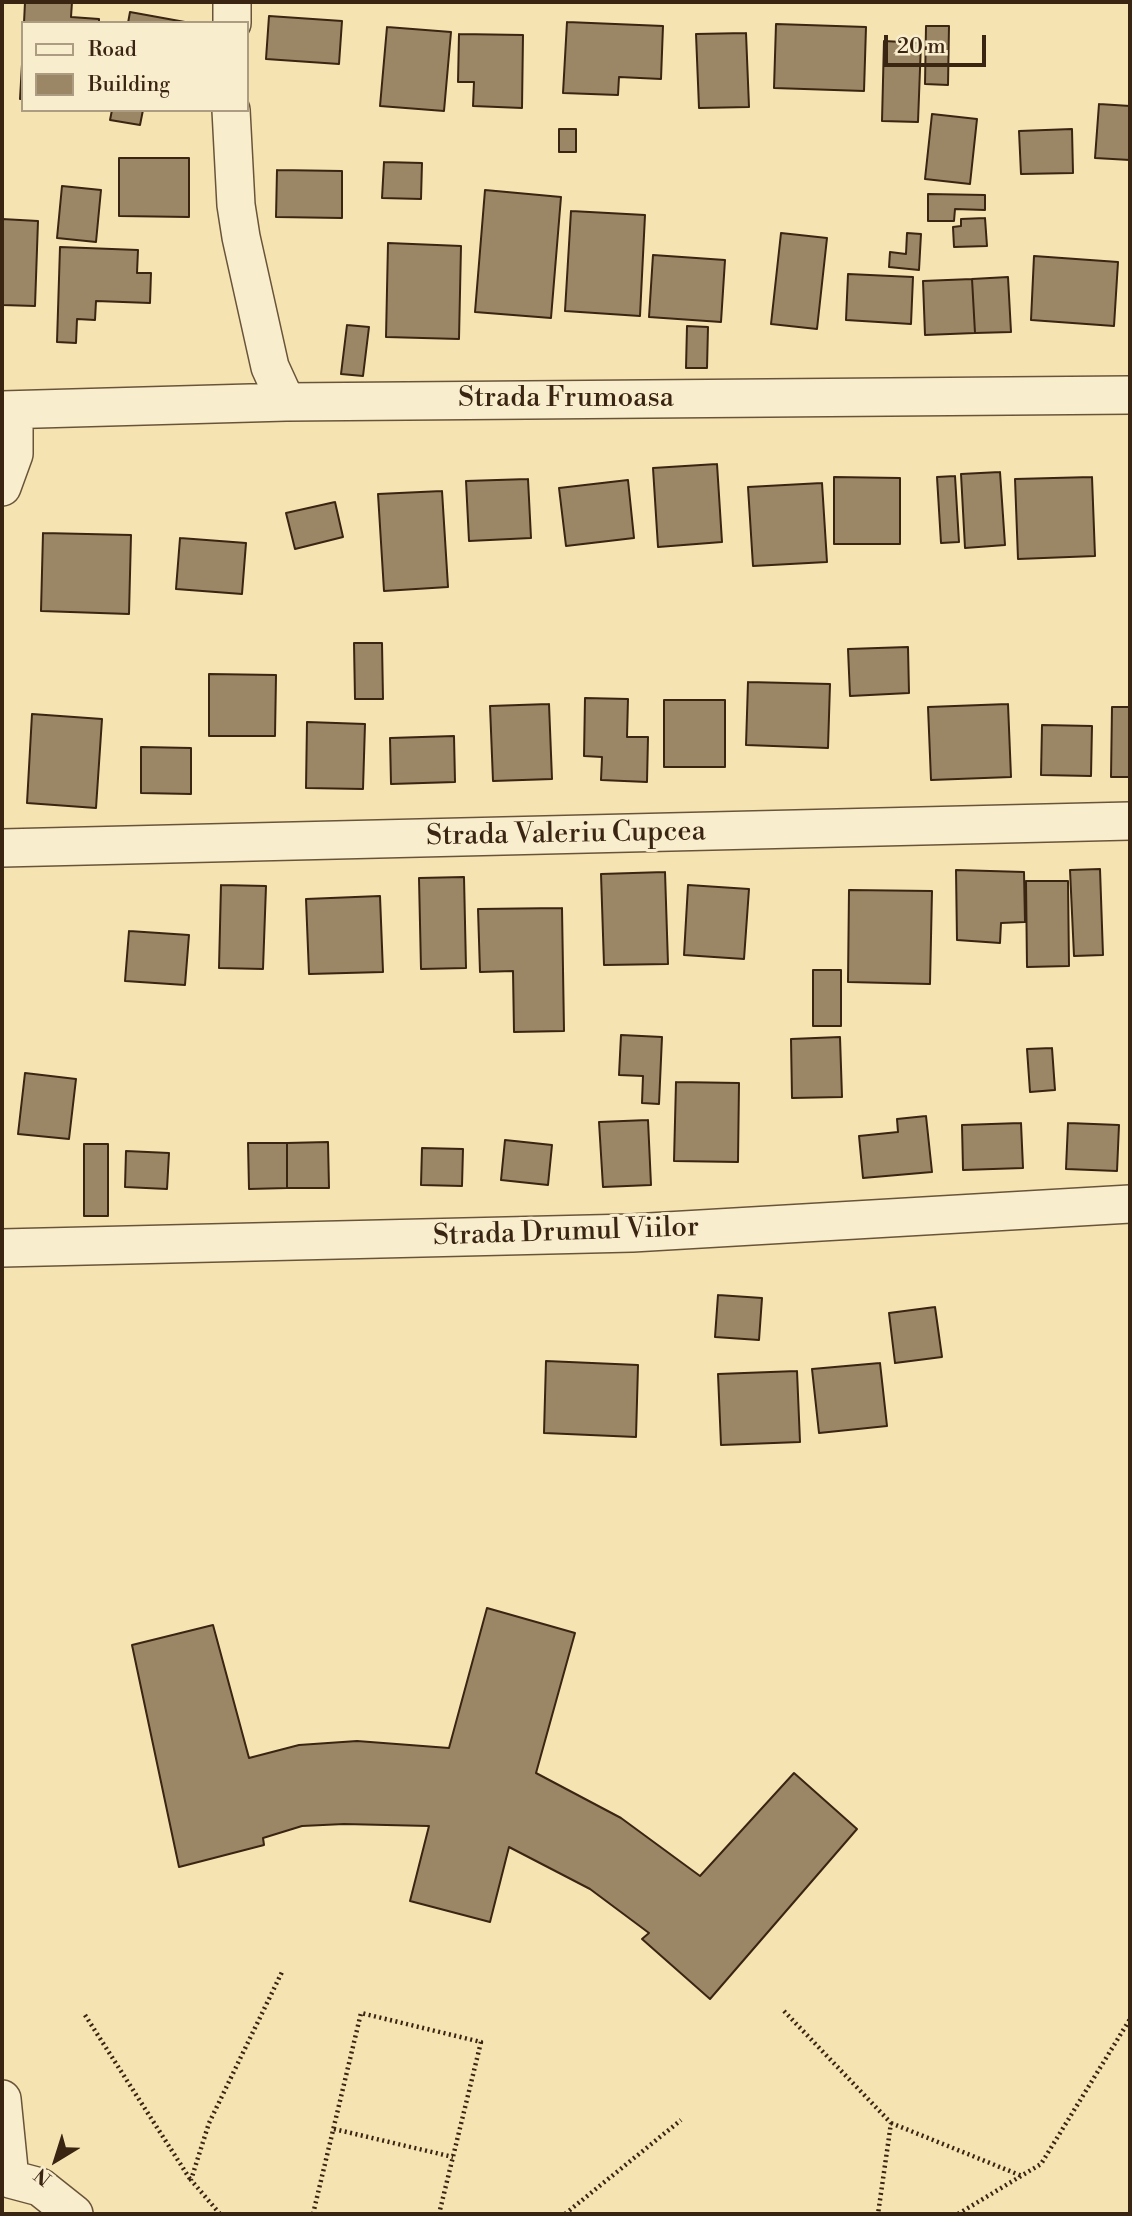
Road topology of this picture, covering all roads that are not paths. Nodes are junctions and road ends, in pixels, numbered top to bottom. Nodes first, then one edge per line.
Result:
1 (232, 2) edge
2 (232, 21) edge
3 (231, 112) edge
4 (1130, 395) edge
5 (286, 402) junction
6 (8, 410) edge
7 (2, 487) edge
8 (1130, 821) edge
9 (2, 848) edge
10 (1130, 1204) edge
11 (2, 1248) edge
12 (2, 2099) edge
13 (74, 2214) edge

1 - 2 street
3 - 5 street
4 - 5 street, Strada Frumoasa
5 - 6 street, Strada Frumoasa
6 - 7 street
8 - 9 street, Strada Valeriu Cupcea
10 - 11 street, Strada Drumul Viilor
12 - 13 street

